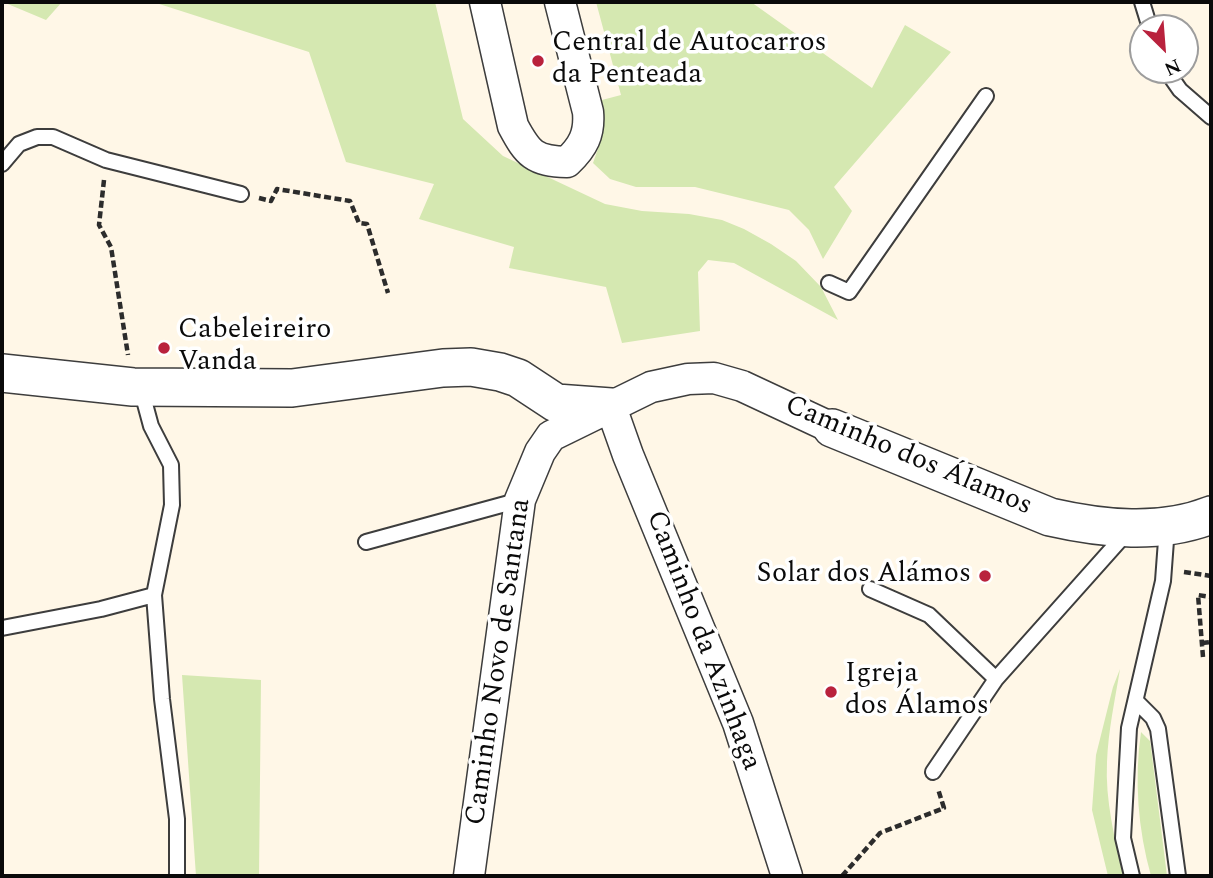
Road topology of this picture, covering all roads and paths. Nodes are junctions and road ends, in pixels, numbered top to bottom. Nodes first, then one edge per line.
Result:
1 (485, 2) edge
2 (560, 2) edge
3 (1176, 84) edge
4 (986, 96) dead end
5 (1211, 117) edge
6 (106, 160) junction
7 (2, 164) edge
8 (242, 194) joint
9 (829, 283) dead end
10 (388, 293) dead end
11 (2, 373) edge
12 (136, 387) junction
13 (611, 407) junction
14 (832, 428) joint
15 (520, 500) junction
16 (1181, 524) edge
17 (366, 542) dead end
18 (1187, 572) dead end
19 (1211, 576) edge
20 (870, 589) dead end
21 (153, 595) junction
22 (1211, 597) edge
23 (2, 628) edge
24 (1211, 642) edge
25 (1202, 643) junction
26 (1203, 657) dead end
27 (996, 679) junction
28 (1136, 701) junction
29 (933, 772) joint
30 (177, 876) edge
31 (469, 876) edge
32 (788, 876) edge
33 (842, 876) edge
34 (1132, 876) edge
35 (1178, 876) edge

1 - 2 street
3 - 5 lane
4 - 9 lane
6 - 7 lane
6 - 8 lane
6 - 12 path
8 - 10 path
11 - 12 street
12 - 13 street
12 - 21 lane
13 - 14 street, Caminho dos Álamos
13 - 15 street, Caminho Novo de Santana
13 - 32 street, Caminho da Azinhaga
14 - 16 street, Caminho dos Álamos
15 - 17 lane
15 - 31 street, Caminho Novo de Santana
16 - 27 lane
16 - 28 lane
18 - 19 path
20 - 27 lane
21 - 23 lane
21 - 30 lane
22 - 25 path
24 - 25 path
25 - 26 path
27 - 29 lane
28 - 34 lane
28 - 35 lane
29 - 33 path

